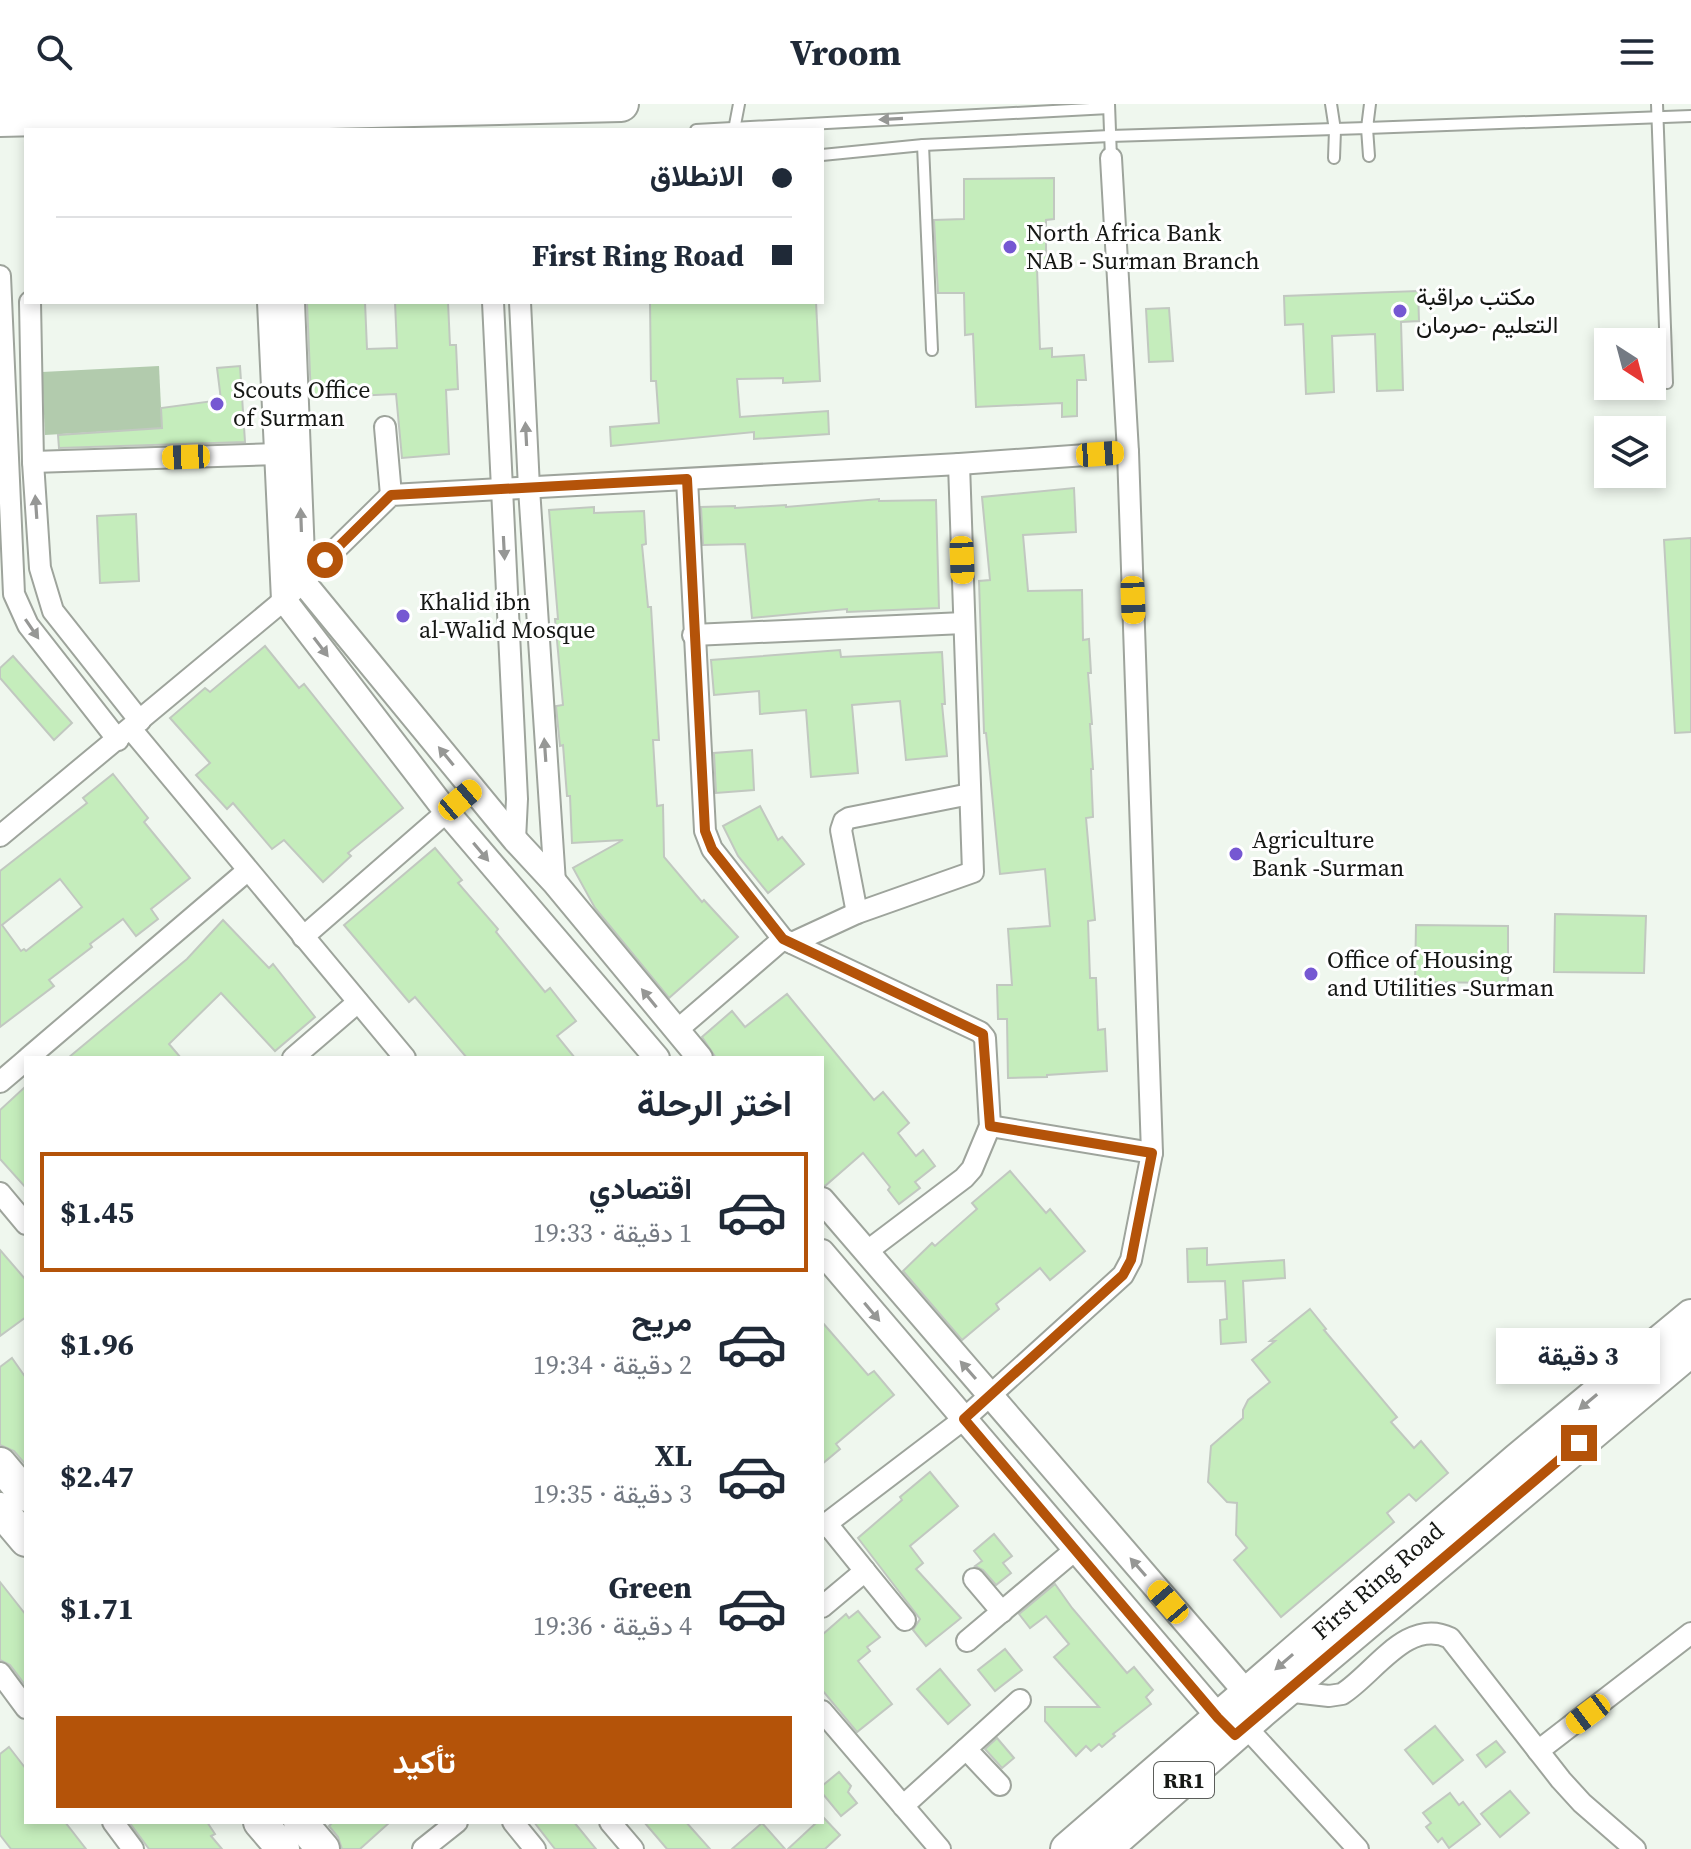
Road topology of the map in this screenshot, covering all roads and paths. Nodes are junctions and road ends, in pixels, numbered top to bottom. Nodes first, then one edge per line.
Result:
1 (621, 104) edge
2 (739, 104) edge
3 (1331, 104) edge
4 (1370, 104) edge
5 (1657, 104) edge
6 (1109, 106) edge
7 (573, 112) edge
8 (1691, 116) edge
9 (264, 119) edge
10 (1657, 119) junction
11 (18, 122) edge
12 (68, 123) edge
13 (734, 128) edge
14 (750, 128) edge
15 (1367, 128) junction
16 (1335, 130) junction
17 (1110, 136) junction
18 (923, 145) junction
19 (824, 155) edge
20 (1369, 156) dead end
21 (1111, 158) joint
22 (1334, 158) dead end
23 (0, 276) edge
24 (30, 304) edge
25 (270, 304) edge
26 (292, 304) edge
27 (493, 304) edge
28 (520, 304) edge
29 (932, 350) dead end
30 (1667, 383) dead end
31 (385, 427) dead end
32 (1128, 452) junction
33 (278, 454) junction
34 (33, 462) junction
35 (959, 464) junction
36 (687, 479) junction
37 (529, 488) junction
38 (502, 489) junction
39 (391, 495) junction
40 (40, 554) junction
41 (5, 555) edge
42 (303, 582) junction
43 (7, 594) edge
44 (284, 600) junction
45 (964, 623) junction
46 (693, 635) junction
47 (130, 730) junction
48 (473, 789) junction
49 (970, 794) junction
50 (548, 797) junction
51 (517, 799) junction
52 (446, 811) junction
53 (0, 836) edge
54 (515, 840) junction
55 (247, 871) junction
56 (555, 883) junction
57 (857, 913) junction
58 (303, 937) junction
59 (788, 941) junction
60 (358, 1002) junction
61 (676, 1031) junction
62 (31, 1056) edge
63 (295, 1056) edge
64 (403, 1056) edge
65 (655, 1056) edge
66 (698, 1056) edge
67 (24, 1062) edge
68 (0, 1082) edge
69 (990, 1126) junction
70 (1152, 1153) junction
71 (0, 1193) edge
72 (824, 1202) edge
73 (24, 1222) edge
74 (866, 1252) junction
75 (824, 1254) edge
76 (1691, 1316) edge
77 (1691, 1350) edge
78 (990, 1395) junction
79 (964, 1419) junction
80 (0, 1464) edge
81 (24, 1493) edge
82 (0, 1509) edge
83 (824, 1525) edge
84 (24, 1538) edge
85 (1075, 1550) junction
86 (865, 1571) junction
87 (974, 1579) dead end
88 (824, 1605) edge
89 (1002, 1612) junction
90 (905, 1620) dead end
91 (1691, 1633) edge
92 (967, 1641) dead end
93 (0, 1673) edge
94 (1020, 1700) dead end
95 (24, 1705) edge
96 (824, 1713) edge
97 (1249, 1713) junction
98 (966, 1749) junction
99 (1538, 1751) junction
100 (1000, 1785) dead end
101 (903, 1806) junction
102 (114, 1824) edge
103 (262, 1824) edge
104 (302, 1824) edge
105 (454, 1824) edge
106 (515, 1824) edge
107 (612, 1824) edge
108 (930, 1846) edge
109 (133, 1849) edge
110 (283, 1849) edge
111 (323, 1849) edge
112 (423, 1849) edge
113 (535, 1849) edge
114 (633, 1849) edge
115 (1067, 1849) edge
116 (1105, 1849) edge
117 (1358, 1849) edge
118 (1635, 1849) edge

1 - 7 highway
2 - 13 lane
3 - 16 lane
4 - 15 lane
5 - 10 lane
6 -> 14 lane
6 - 17 lane
7 - 9 highway
8 - 10 lane
9 - 12 highway
10 - 15 lane
10 - 30 lane
11 - 12 highway
15 - 16 lane
15 - 20 lane
16 - 17 lane
16 - 22 lane
17 - 18 lane
17 - 21 lane
18 - 19 lane
18 - 29 lane
21 - 32 street
23 - 41 street
24 - 34 street
25 - 33 street
42 -> 26 street
27 - 38 street
37 -> 28 street
31 - 39 street
32 - 35 street
32 - 70 street
33 - 34 street
33 - 44 street
40 -> 34 street
35 - 36 street
35 - 45 street
36 - 37 street
36 - 46 street
37 - 38 street
50 -> 37 street
38 - 39 street
38 -> 51 street
39 - 42 street
40 - 41 street
40 - 47 street
41 - 43 street
42 - 44 street
48 -> 42 street
43 -> 47 street
44 - 47 street
44 -> 52 street
45 - 46 street
45 - 49 street
46 - 59 street
47 - 53 street
47 - 55 street
48 - 52 street
48 - 54 street
49 - 57 street
49 - 57 street
50 - 51 street
50 - 56 street
51 - 54 street
52 - 58 street
52 -> 65 street
54 - 56 street
55 - 58 street
55 - 62 street
61 -> 56 street
57 - 59 street
58 - 60 street
59 - 61 street
59 - 69 street
60 - 63 street
60 - 64 street
61 - 66 street
67 - 68 street
69 - 70 street
69 - 74 street
70 - 78 street
71 - 73 street
72 - 74 street
78 -> 74 street
75 -> 79 street
76 -> 97 main road, First Ring Road / RR1
77 - 97 main road, First Ring Road / RR1
78 - 79 street
97 -> 78 street
79 - 83 street
79 - 85 street
80 - 81 main road
82 - 84 main road
83 - 86 street
85 - 89 street
85 - 97 street
86 - 88 street
86 - 90 street
87 - 89 street
89 - 92 street
91 - 99 street
93 - 95 street
94 - 98 street
96 - 101 street
97 - 99 street
97 - 115 main road, First Ring Road / RR1
97 - 116 main road, First Ring Road / RR1
97 - 117 street
98 - 100 street
98 - 101 street
99 - 118 street
101 - 108 street
102 - 109 street
103 - 110 main road
104 - 111 main road
105 - 112 street
106 - 113 street
107 - 114 street

